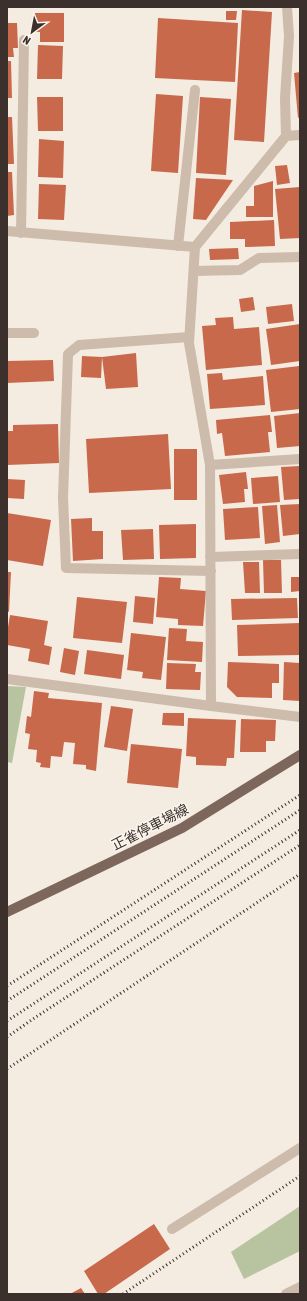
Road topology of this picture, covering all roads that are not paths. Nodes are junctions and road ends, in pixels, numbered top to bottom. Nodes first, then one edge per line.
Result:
1 (287, 7) edge
2 (24, 40) dead end
3 (195, 90) dead end
4 (300, 135) edge
5 (286, 136) junction
6 (7, 232) edge
7 (21, 233) junction
8 (178, 246) junction
9 (195, 247) junction
10 (300, 257) edge
11 (194, 271) junction
12 (7, 333) edge
13 (34, 333) dead end
14 (189, 337) junction
15 (300, 459) edge
16 (210, 465) junction
17 (300, 554) edge
18 (210, 557) junction
19 (211, 570) junction
20 (7, 679) edge
21 (211, 706) junction
22 (300, 717) edge
23 (300, 754) edge
24 (7, 912) edge
25 (300, 1148) edge
26 (172, 1229) dead end
27 (300, 1287) edge
28 (286, 1294) edge

1 - 5 street
2 - 7 street
3 - 8 street
4 - 5 street
5 - 9 street
6 - 7 street
7 - 8 street
8 - 9 street
9 - 11 street
10 - 11 street
11 - 14 street
12 - 13 street
14 - 16 street
14 - 19 street
15 - 16 street
16 - 18 street
17 - 18 street
18 - 19 street
19 - 21 street
20 - 21 street
21 - 22 street
23 - 24 main road, 正雀停車場線
25 - 26 street
27 - 28 street

